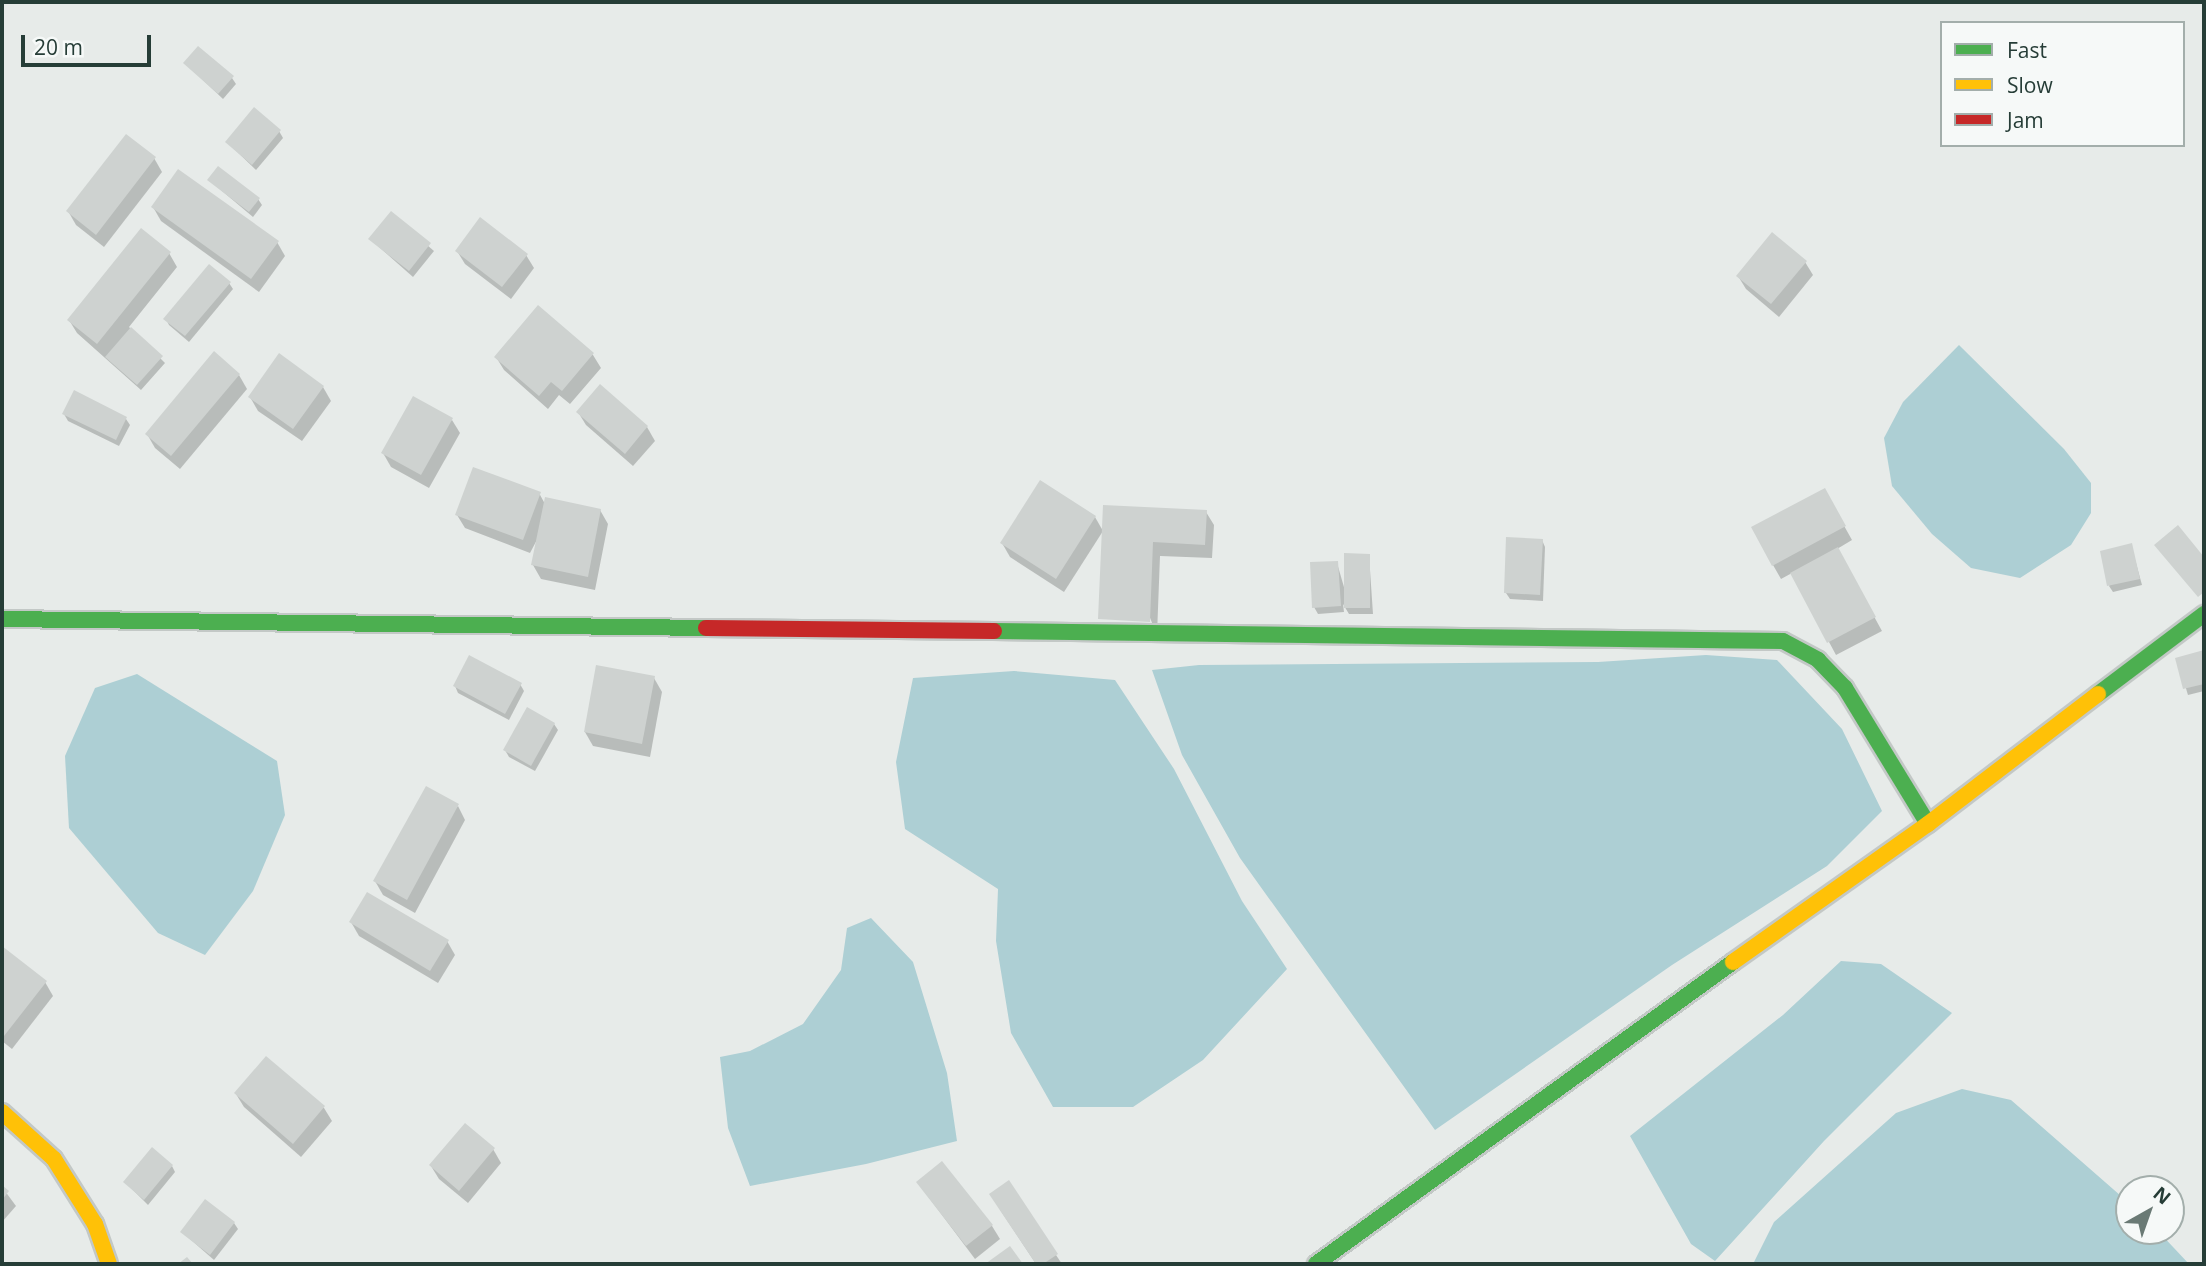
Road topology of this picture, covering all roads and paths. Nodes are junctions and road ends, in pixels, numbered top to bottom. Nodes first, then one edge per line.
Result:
1 (2204, 614) edge
2 (2, 619) edge
3 (1928, 824) junction
4 (2, 1112) edge
5 (108, 1264) edge
6 (1316, 1264) edge

1 - 3 street
2 - 3 street
3 - 6 street
4 - 5 street

